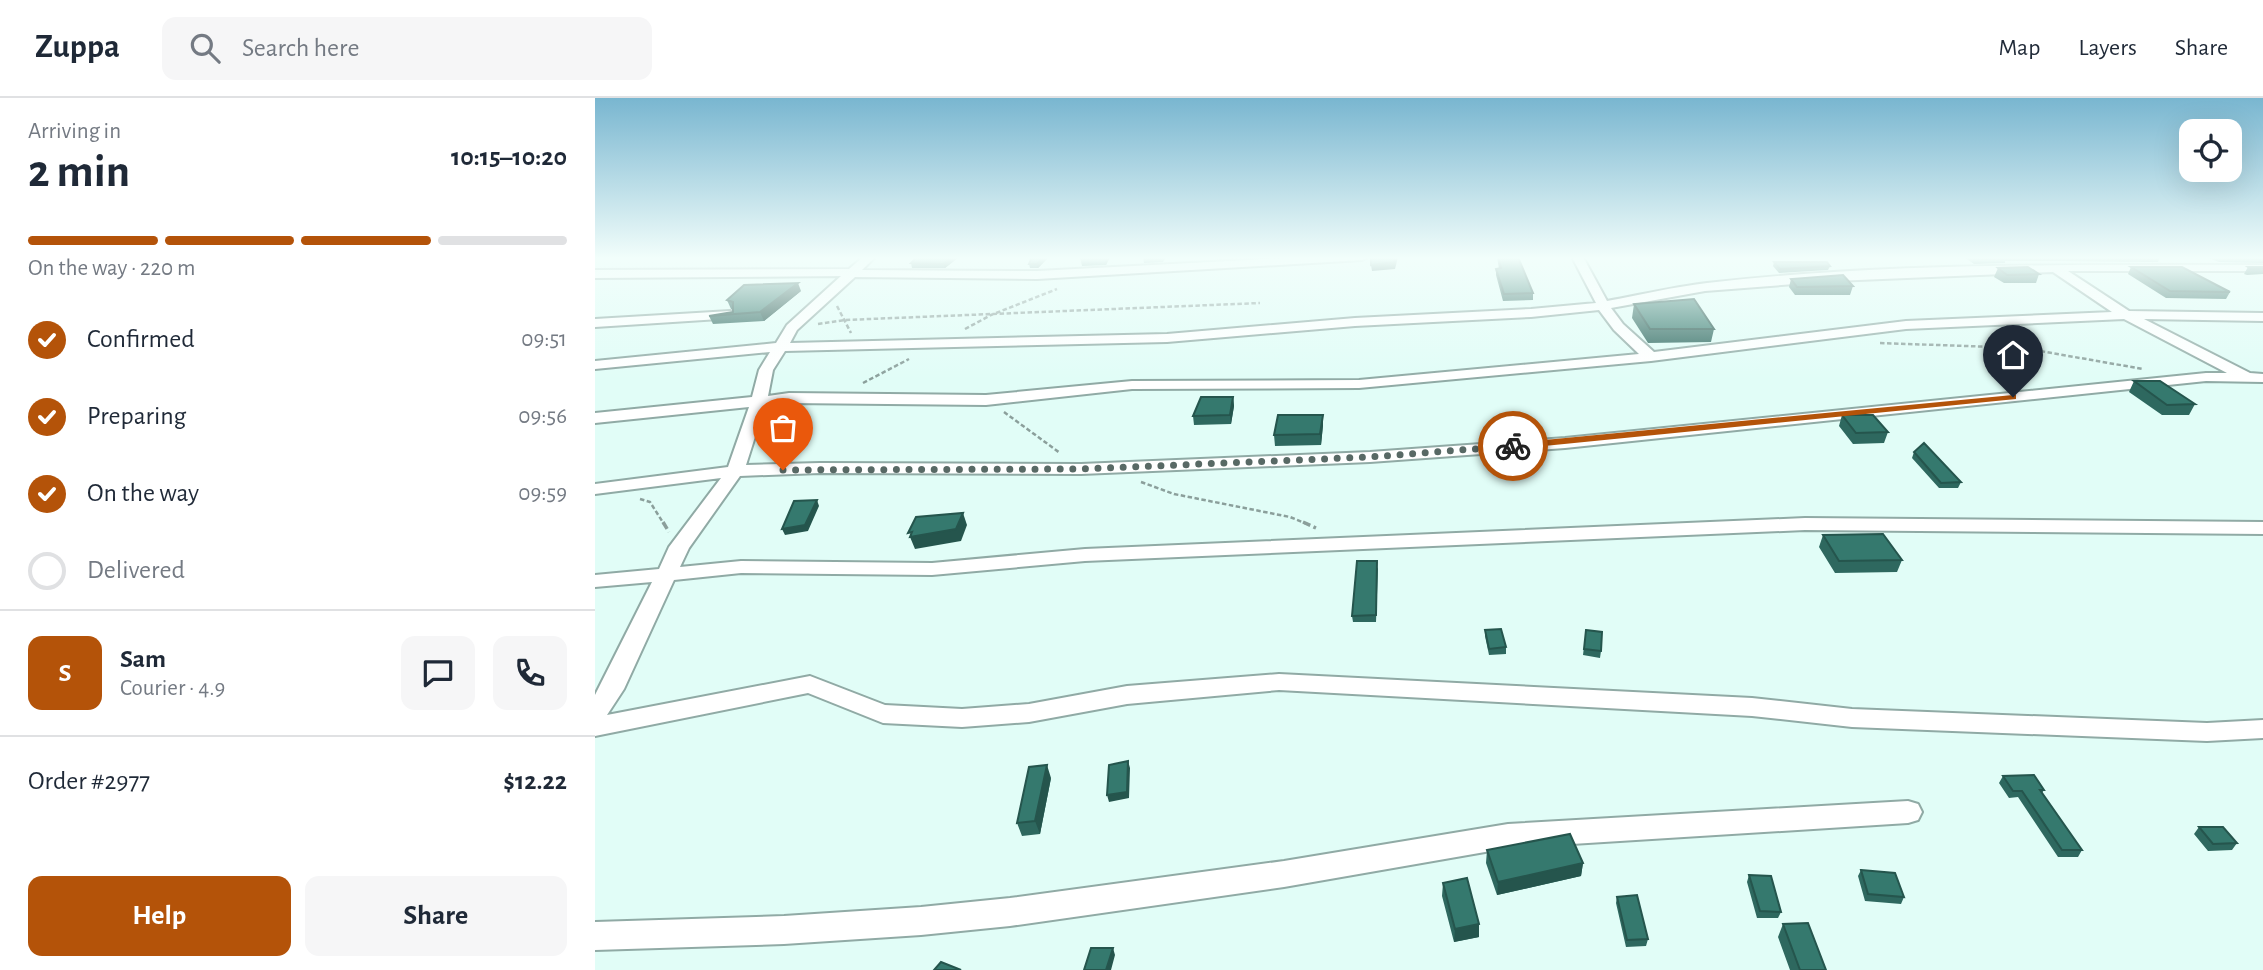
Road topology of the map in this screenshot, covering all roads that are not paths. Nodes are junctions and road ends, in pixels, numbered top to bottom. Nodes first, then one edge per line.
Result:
1 (824, 298) edge
2 (1600, 298) edge
3 (1648, 298) edge
4 (2100, 298) edge
5 (1603, 306) junction
6 (730, 315) edge
7 (2126, 315) junction
8 (2263, 317) edge
9 (595, 323) edge
10 (780, 347) junction
11 (1651, 357) junction
12 (595, 365) edge
13 (2256, 378) edge
14 (2263, 386) edge
15 (759, 401) junction
16 (595, 418) edge
17 (735, 471) junction
18 (600, 488) edge
19 (2263, 528) edge
20 (664, 575) junction
21 (595, 581) edge
22 (595, 714) edge
23 (595, 727) edge
24 (2263, 729) edge
25 (1908, 812) dead end
26 (595, 936) edge

1 - 10 street
2 - 5 street
3 - 5 street
4 - 7 street
5 - 10 street
5 - 11 street
6 - 9 street
7 - 8 street
7 - 11 street
7 - 13 street
10 - 12 street
10 - 15 street
11 - 15 street
13 - 14 street
13 - 17 street
15 - 16 street
15 - 17 street
17 - 18 street
17 - 20 street
19 - 20 street
20 - 21 street
20 - 22 street
23 - 24 street
25 - 26 street

